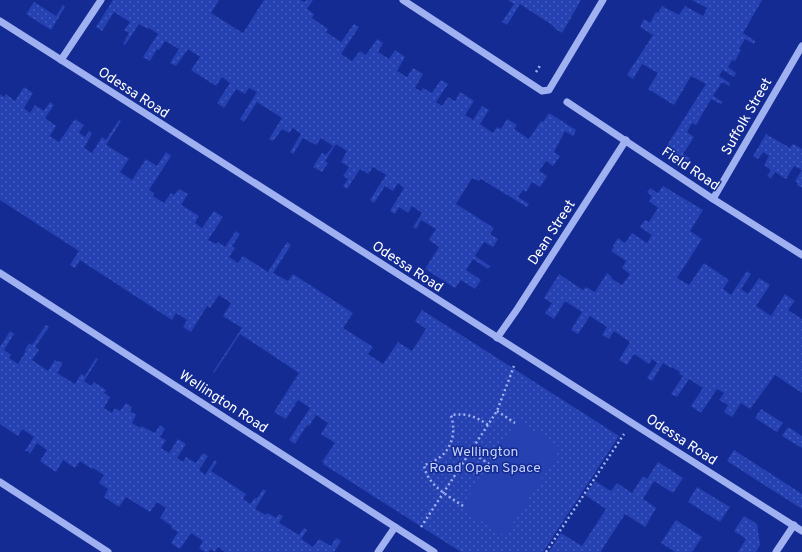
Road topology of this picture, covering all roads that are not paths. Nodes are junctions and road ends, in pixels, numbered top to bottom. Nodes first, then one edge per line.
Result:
1 (101, 0) edge
2 (403, 0) edge
3 (603, 0) edge
4 (0, 21) edge
5 (802, 46) edge
6 (61, 60) junction
7 (567, 102) dead end
8 (626, 140) junction
9 (713, 199) junction
10 (802, 255) edge
11 (0, 273) edge
12 (497, 338) junction
13 (0, 482) edge
14 (794, 526) junction
15 (395, 527) junction
16 (802, 531) edge
17 (108, 552) edge
18 (378, 552) edge
19 (434, 552) edge
20 (776, 552) edge

1 - 6 street
2 - 3 street
4 - 6 street, Odessa Road
5 - 9 street, Suffolk Street
6 - 12 street, Odessa Road
7 - 8 street, Field Road
8 - 9 street, Field Road
8 - 12 street, Dean Street
9 - 10 street, Field Road
11 - 15 street, Wellington Road
12 - 14 street, Odessa Road
13 - 17 street
14 - 16 street, Odessa Road
14 - 20 street
15 - 18 street
15 - 19 street, Wellington Road

